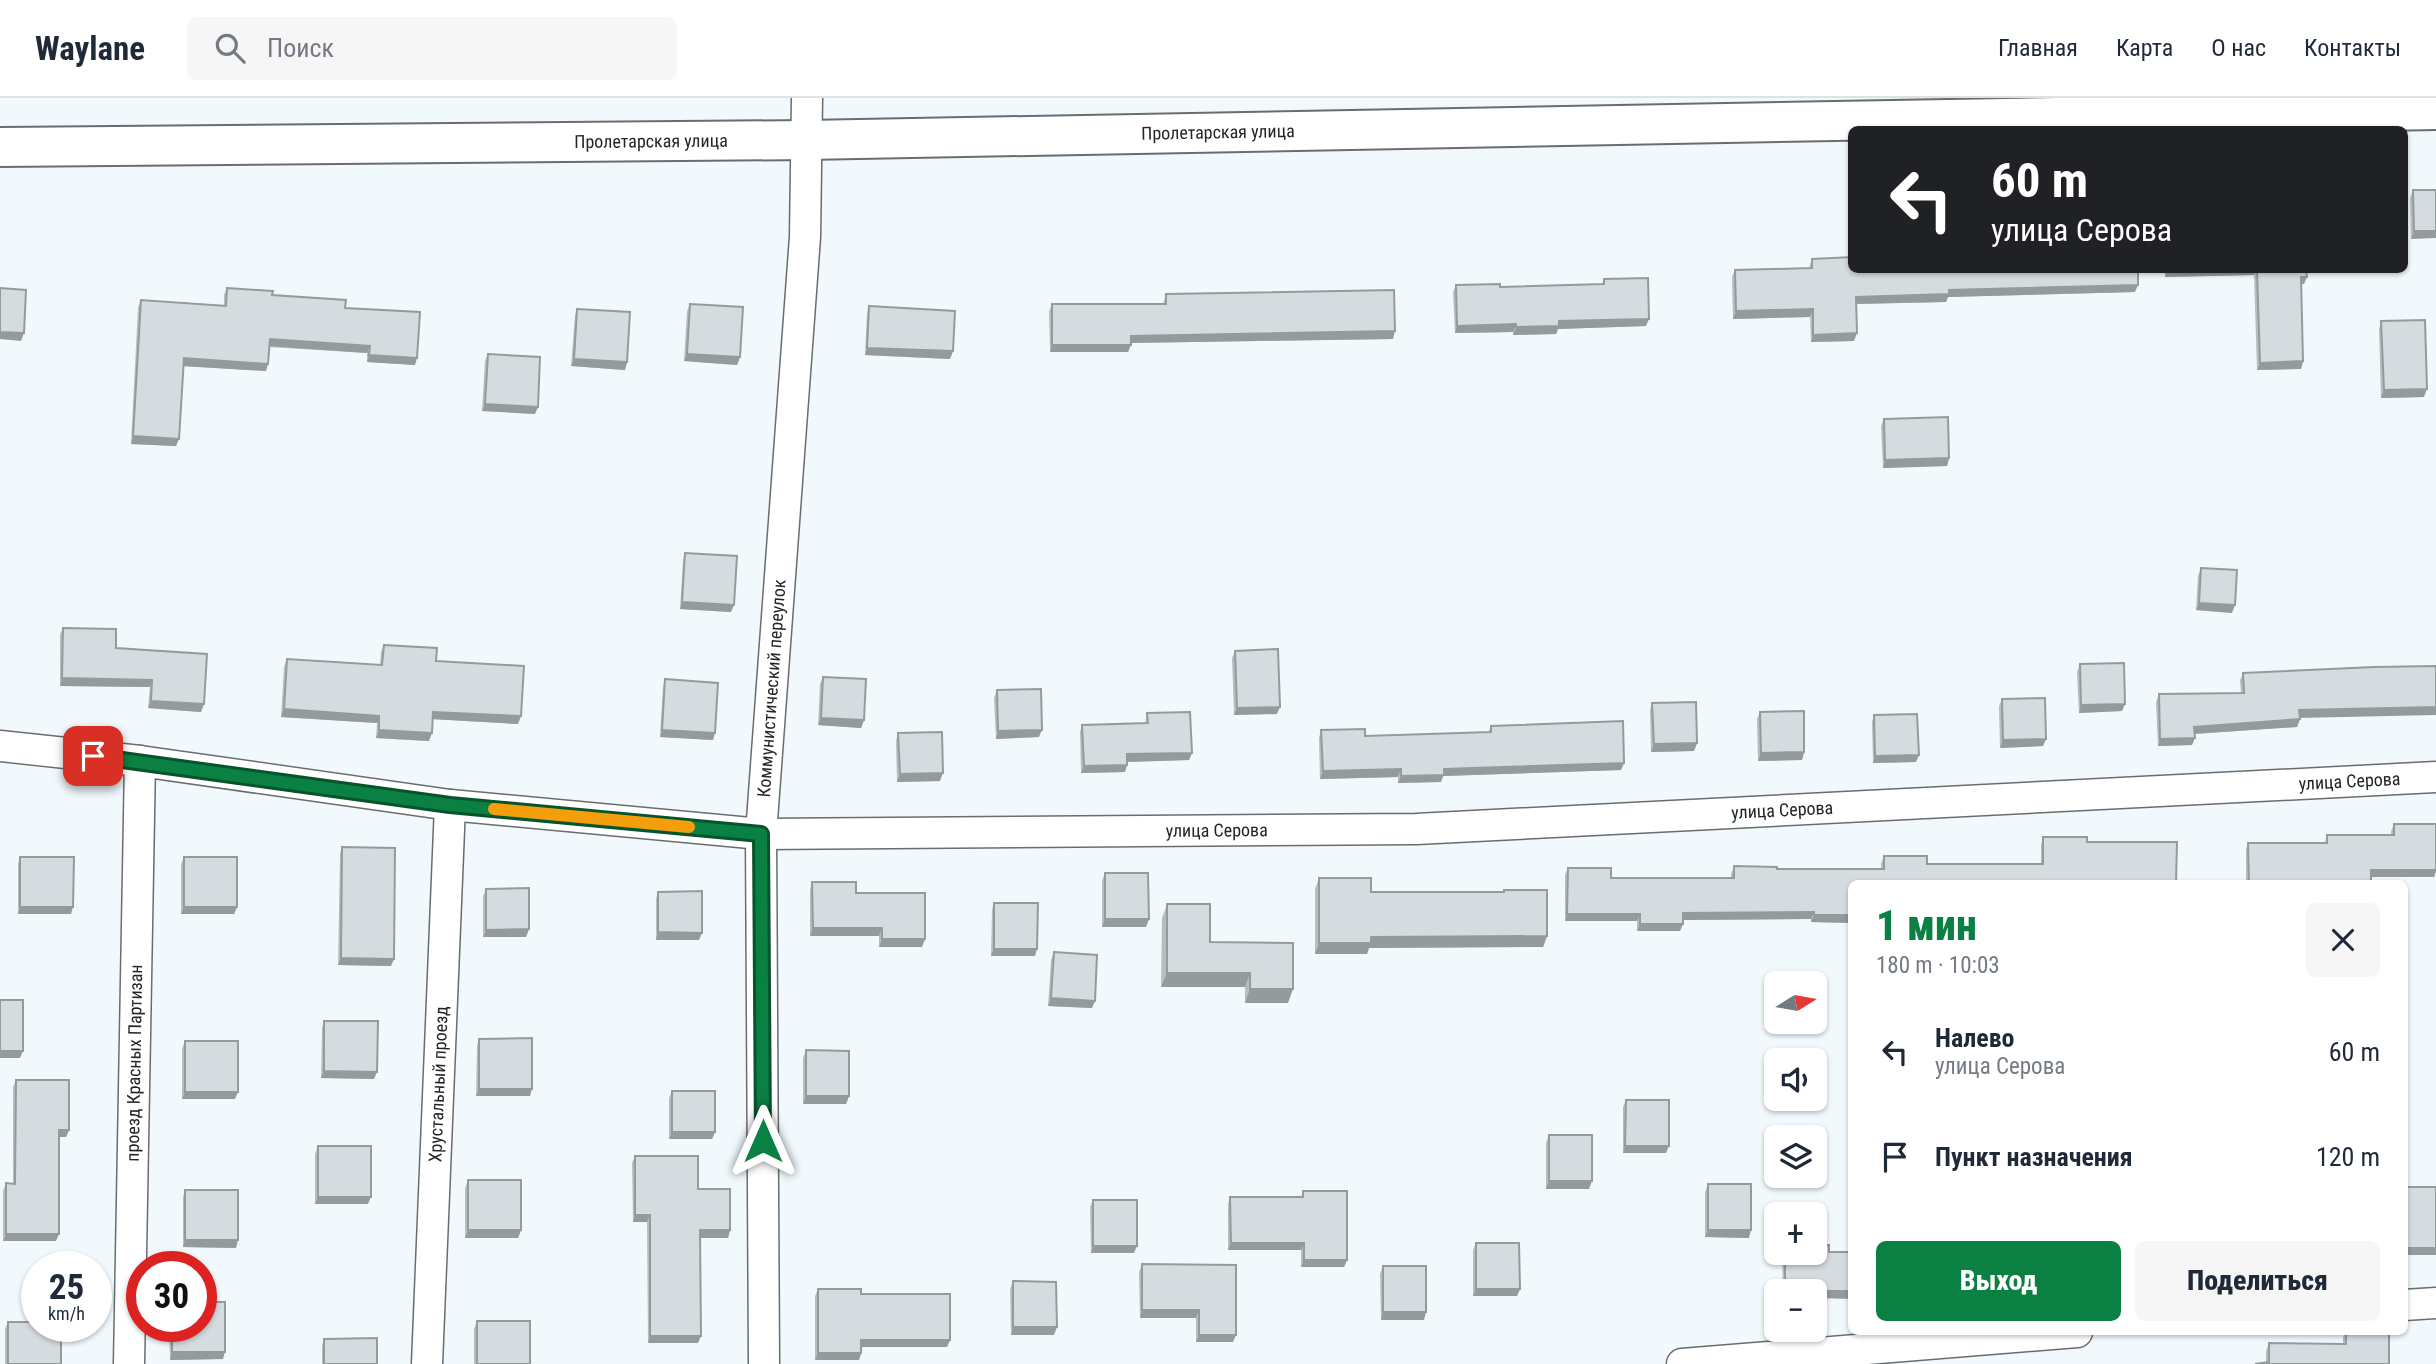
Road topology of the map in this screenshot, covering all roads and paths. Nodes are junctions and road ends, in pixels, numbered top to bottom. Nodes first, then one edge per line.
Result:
1 (807, 98) edge
2 (2436, 110) edge
3 (806, 140) junction
4 (0, 147) edge
5 (0, 746) edge
6 (140, 761) junction
7 (2436, 777) edge
8 (450, 805) junction
9 (761, 834) junction
10 (2436, 1303) edge
11 (2408, 1305) edge
12 (2040, 1335) edge
13 (129, 1364) edge
14 (427, 1364) edge
15 (764, 1364) edge
16 (1682, 1364) edge

1 - 3 street, Коммунистический переулок
2 - 3 main road, Пролетарская улица
3 - 4 main road, Пролетарская улица
3 - 9 street, Коммунистический переулок
5 - 6 street, улица Серова
6 - 8 street, улица Серова
6 - 13 street, проезд Красных Партизан
7 - 9 street, улица Серова
8 - 9 street, улица Серова
8 - 14 street, Хрустальный проезд
9 - 15 street, Коммунистический переулок
10 - 11 street
12 - 16 street

